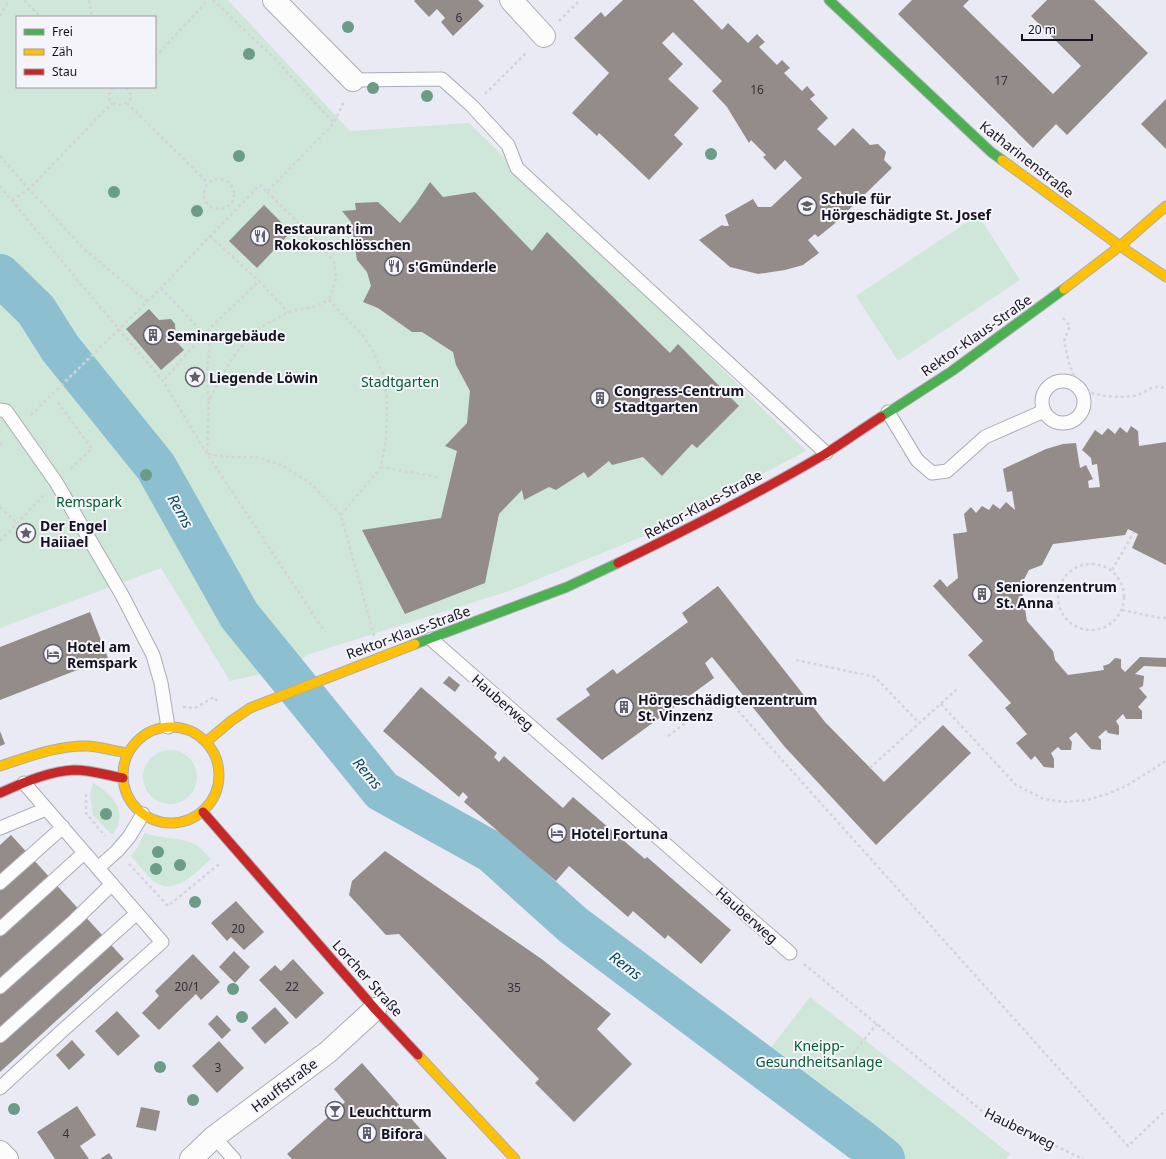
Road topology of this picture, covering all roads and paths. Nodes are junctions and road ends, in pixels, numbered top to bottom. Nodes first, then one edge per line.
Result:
1 (9, 0) edge
2 (24, 0) edge
3 (89, 0) edge
4 (208, 0) edge
5 (212, 0) edge
6 (274, 0) edge
7 (511, 0) edge
8 (580, 0) edge
9 (829, 0) edge
10 (0, 16) edge
11 (40, 16) edge
12 (92, 16) edge
13 (544, 36) junction
14 (156, 56) edge
15 (353, 80) joint
16 (112, 88) edge
17 (128, 88) edge
18 (112, 103) junction
19 (127, 103) junction
20 (472, 106) junction
21 (0, 156) edge
22 (208, 183) junction
23 (0, 186) edge
24 (29, 189) junction
25 (267, 192) junction
26 (12, 200) junction
27 (230, 205) junction
28 (1166, 206) edge
29 (236, 210) junction
30 (210, 236) junction
31 (1120, 246) junction
32 (1166, 277) edge
33 (259, 281) junction
34 (161, 288) junction
35 (329, 300) junction
36 (1049, 301) junction
37 (148, 302) junction
38 (288, 312) junction
39 (119, 330) junction
40 (204, 334) junction
41 (162, 380) junction
42 (1079, 389) junction
43 (1166, 389) edge
44 (209, 400) junction
45 (58, 402) dead end
46 (0, 410) edge
47 (37, 410) dead end
48 (888, 412) junction
49 (1044, 412) junction
50 (826, 453) junction
51 (207, 454) junction
52 (381, 467) junction
53 (437, 477) dead end
54 (56, 482) junction
55 (0, 507) edge
56 (341, 515) junction
57 (17, 523) junction
58 (1134, 532) dead end
59 (0, 541) edge
60 (1112, 570) junction
61 (1122, 610) junction
62 (1166, 618) edge
63 (325, 632) dead end
64 (431, 639) junction
65 (380, 658) junction
66 (796, 660) dead end
67 (958, 689) dead end
68 (214, 698) dead end
69 (941, 704) junction
70 (164, 705) junction
71 (919, 722) junction
72 (168, 727) junction
73 (668, 736) dead end
74 (206, 742) junction
75 (128, 753) junction
76 (1166, 761) edge
77 (0, 766) edge
78 (870, 768) dead end
79 (123, 778) junction
80 (24, 783) junction
81 (0, 793) edge
82 (46, 809) junction
83 (204, 812) junction
84 (143, 814) junction
85 (63, 827) junction
86 (0, 828) edge
87 (84, 852) junction
88 (98, 868) junction
89 (0, 883) edge
90 (112, 884) junction
91 (137, 913) junction
92 (0, 929) edge
93 (790, 953) joint
94 (0, 987) edge
95 (376, 1009) junction
96 (877, 1024) junction
97 (0, 1036) edge
98 (849, 1058) dead end
99 (0, 1088) edge
100 (1166, 1110) edge
101 (214, 1137) junction
102 (0, 1152) edge
103 (7, 1159) edge
104 (190, 1159) edge
105 (234, 1159) edge
106 (515, 1159) edge
107 (1083, 1159) edge

1 - 10 path
2 - 11 path
3 - 12 path
4 - 14 path
5 - 25 path
6 - 15 street
7 - 13 street
8 - 13 path
9 - 31 main road, Katharinenstraße
13 - 20 path
15 - 20 lane
16 - 18 path
17 - 19 path
18 - 19 path
18 - 24 path
19 - 22 path
20 - 50 lane
21 - 24 path
22 - 27 path
22 - 27 path
23 - 26 path
24 - 26 path
24 - 37 path
25 - 29 path
25 - 35 path
26 - 39 path
27 - 29 path
28 - 31 main road, Rektor-Klaus-Straße
29 - 30 path
30 - 33 path
30 - 34 path
31 - 32 main road, Katharinenstraße
31 - 36 main road, Rektor-Klaus-Straße
33 - 38 path
33 - 40 path
34 - 37 path
34 - 40 path
35 - 38 path
35 - 52 path
36 - 42 path
36 - 48 main road, Rektor-Klaus-Straße
37 - 39 path
38 - 44 path
39 - 41 path
39 - 47 path
40 - 41 path
40 - 44 path
41 - 51 path
42 - 43 path
42 - 49 lane
42 - 49 lane
44 - 51 path
45 - 54 path
46 - 54 lane
48 - 49 lane
48 - 50 main road, Rektor-Klaus-Straße
50 - 64 main road, Rektor-Klaus-Straße
51 - 56 path
51 - 63 path
52 - 53 path
52 - 56 path
54 - 57 path
54 - 70 lane
55 - 57 path
56 - 65 path
57 - 59 path
58 - 60 path
60 - 61 path
60 - 61 path
61 - 62 path
64 - 65 main road, Rektor-Klaus-Straße
64 - 93 lane, Hauberweg
65 - 74 main road, Rektor-Klaus-Straße
66 - 71 path
67 - 69 path
68 - 70 path
69 - 71 path
69 - 76 path
70 - 72 lane
71 - 78 path
72 - 74 main road
72 - 75 main road
73 - 100 path
74 - 83 main road
75 - 77 main road
75 - 79 main road
79 - 80 main road
79 - 84 main road
80 - 81 main road
80 - 82 lane
82 - 85 lane
82 - 86 lane
83 - 84 main road
83 - 95 main road, Lorcher Straße
84 - 88 lane
85 - 87 lane
85 - 89 lane
87 - 88 lane
87 - 92 lane
88 - 90 lane
90 - 91 lane
90 - 94 lane
91 - 97 lane
91 - 99 lane
93 - 96 path, Hauberweg
95 - 101 street, Hauffstraße
95 - 106 main road, Lorcher Straße
96 - 98 path
96 - 107 path, Hauberweg
101 - 104 street, Hauffstraße
101 - 105 lane
102 - 103 street

